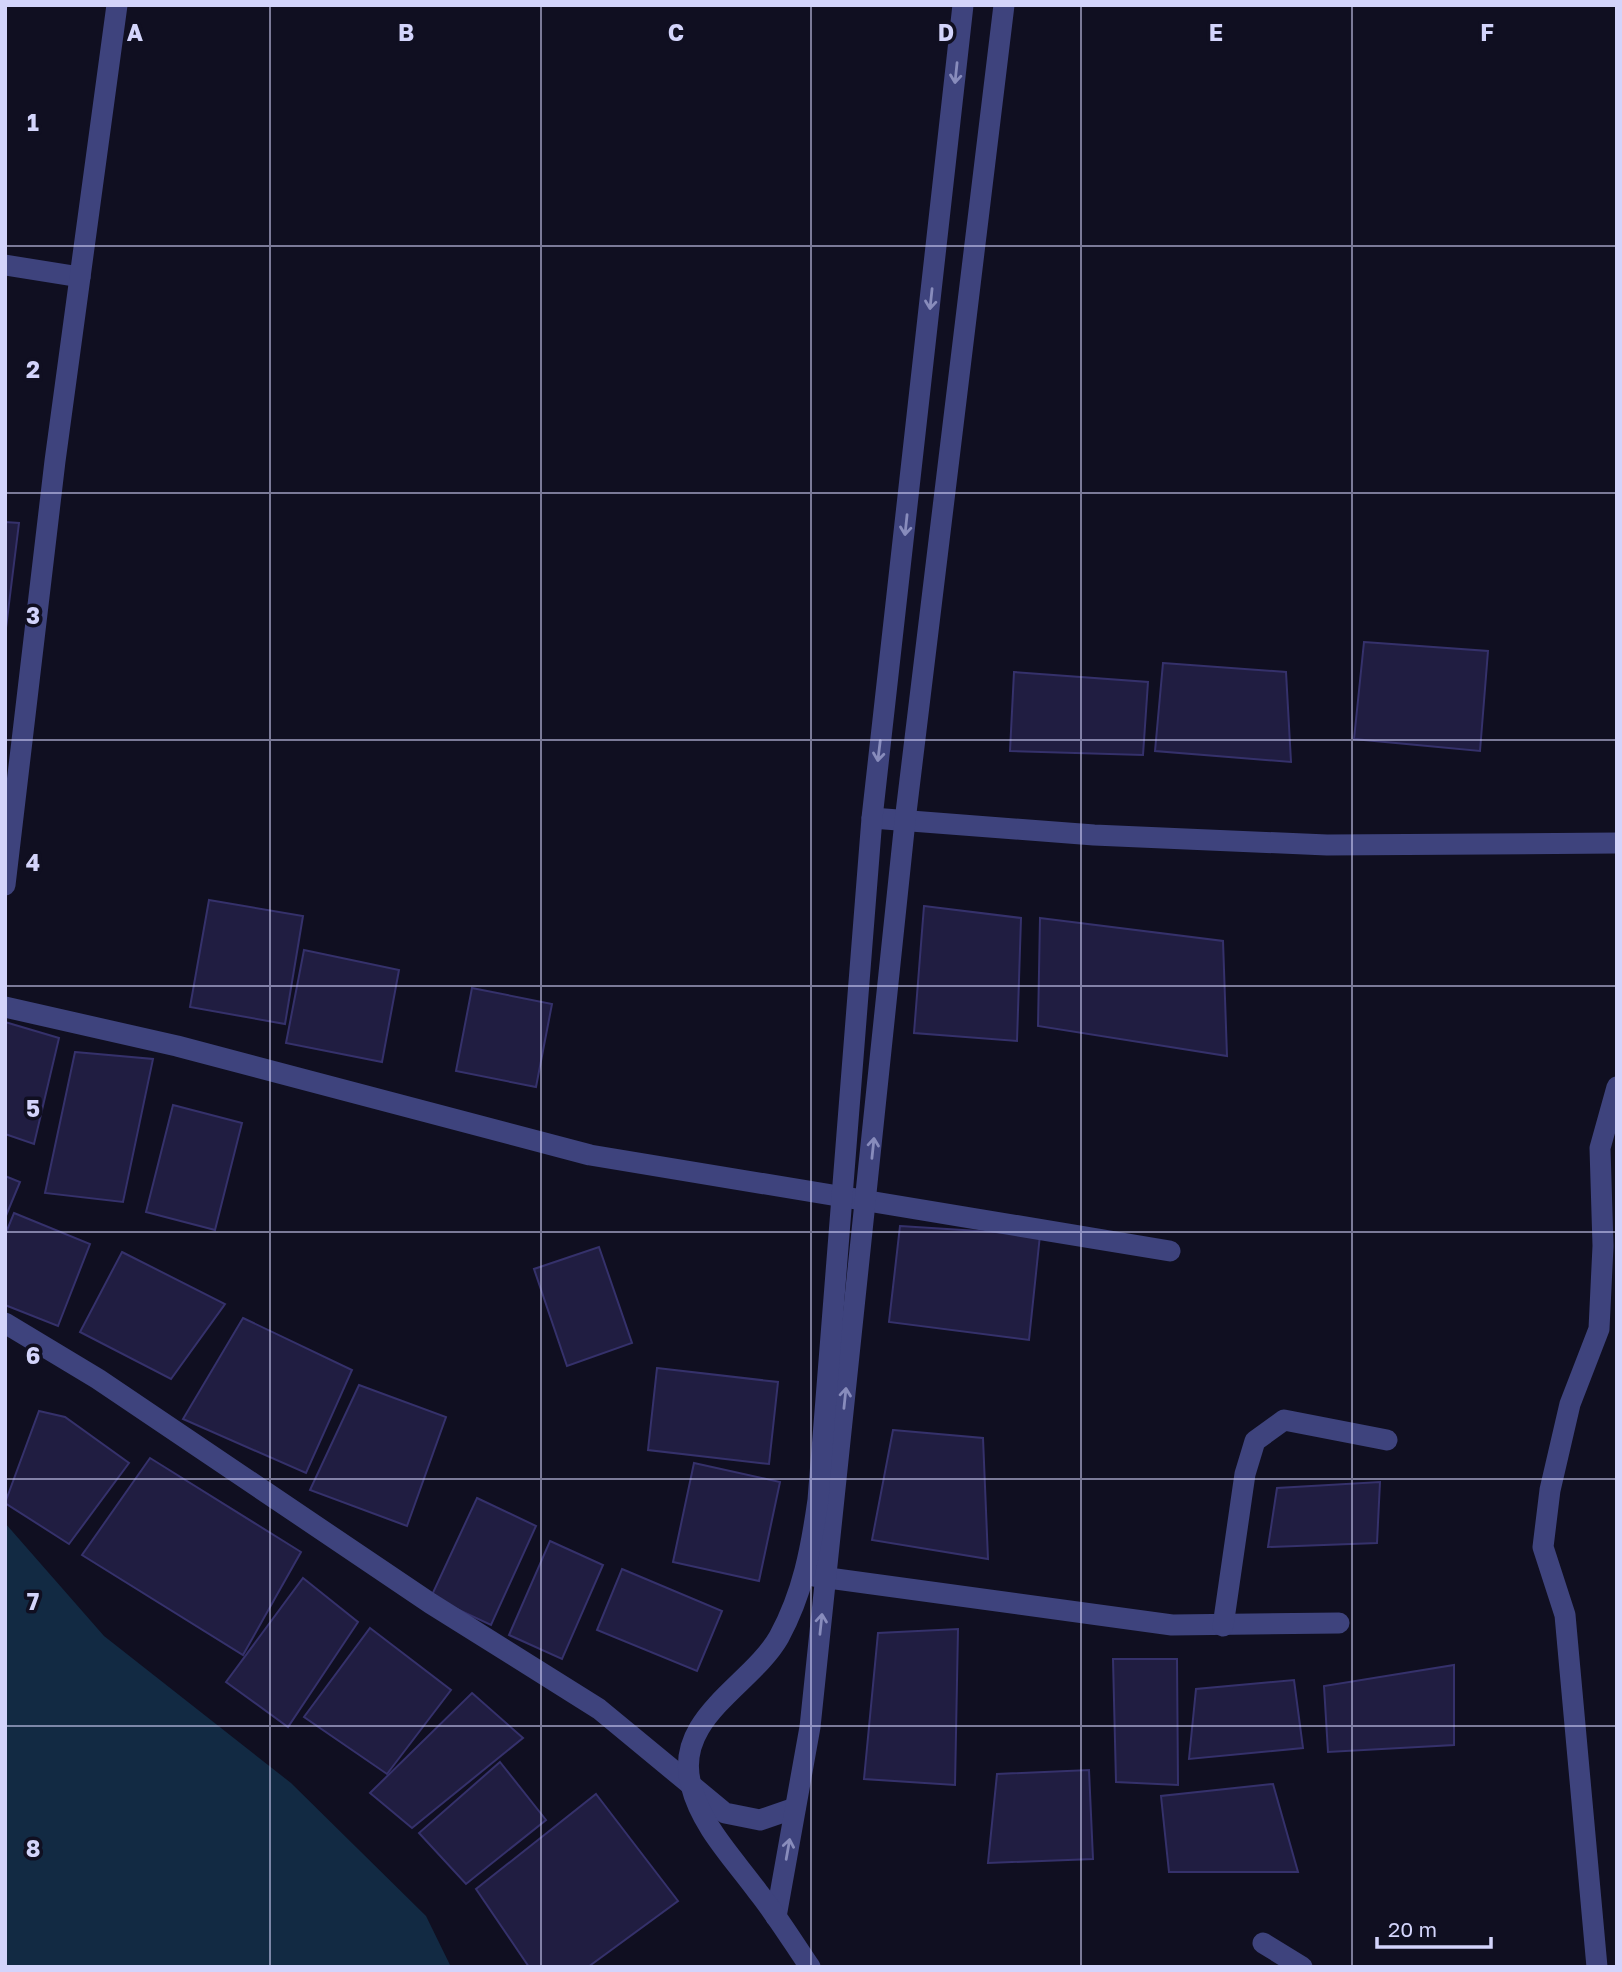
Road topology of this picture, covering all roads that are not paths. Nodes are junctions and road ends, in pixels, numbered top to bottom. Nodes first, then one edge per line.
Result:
1 (117, 5) edge
2 (963, 5) edge
3 (1004, 5) edge
4 (5, 265) edge
5 (80, 277) junction
6 (872, 818) junction
7 (905, 821) junction
8 (1617, 843) edge
9 (5, 885) edge
10 (5, 1007) edge
11 (1617, 1087) edge
12 (841, 1196) junction
13 (868, 1199) junction
14 (1170, 1251) dead end
15 (5, 1323) edge
16 (1387, 1440) dead end
17 (816, 1576) junction
18 (1339, 1623) dead end
19 (1223, 1626) junction
20 (691, 1784) junction
21 (795, 1808) junction
22 (776, 1917) junction
23 (1264, 1943) dead end
24 (810, 1967) edge
25 (1302, 1967) edge
26 (1597, 1967) edge

1 - 5 street
2 -> 6 street
3 - 7 street
4 - 5 street
5 - 9 street
6 - 7 street
6 - 12 street
7 - 8 street
13 -> 7 street
10 - 12 street
11 - 26 street
12 - 13 street
12 - 17 street
13 - 14 street
17 -> 13 street
15 - 20 street
16 - 19 street
17 - 19 street
17 - 20 street
21 -> 17 street
18 - 19 street
20 - 21 street
20 - 22 street
22 -> 21 street
22 - 24 street
23 - 25 street

